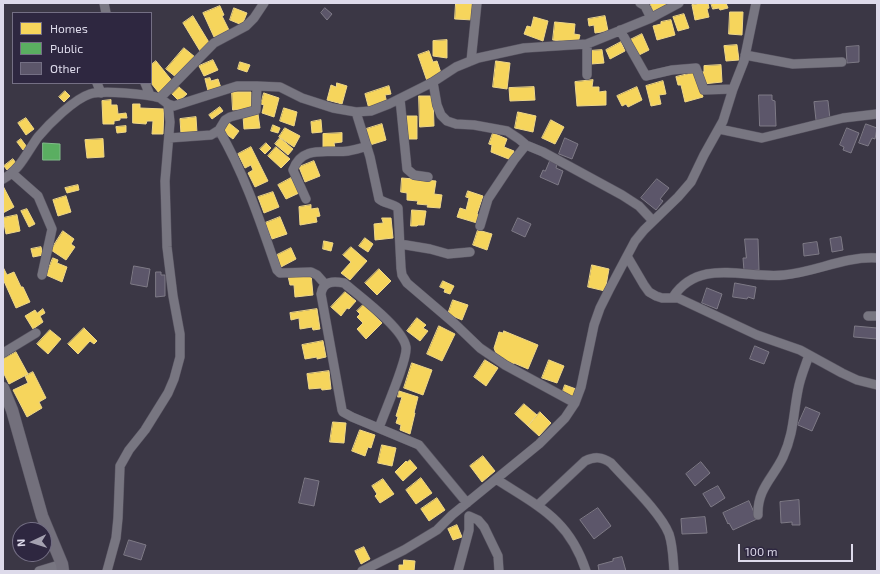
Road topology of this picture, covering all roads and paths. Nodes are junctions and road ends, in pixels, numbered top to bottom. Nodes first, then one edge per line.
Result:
1 (264, 3) edge
2 (478, 3) edge
3 (640, 3) edge
4 (679, 3) edge
5 (756, 3) edge
6 (651, 18) junction
7 (620, 30) junction
8 (586, 44) junction
9 (745, 55) junction
10 (471, 61) junction
11 (842, 62) dead end
12 (587, 75) dead end
13 (434, 82) junction
14 (97, 84) edge
15 (145, 84) edge
16 (257, 86) junction
17 (733, 89) junction
18 (101, 93) junction
19 (150, 95) junction
20 (400, 99) junction
21 (164, 101) junction
22 (356, 112) junction
23 (877, 114) edge
24 (718, 129) junction
25 (219, 130) junction
26 (169, 138) junction
27 (526, 145) junction
28 (367, 146) junction
29 (12, 174) junction
30 (428, 177) dead end
31 (3, 179) edge
32 (306, 199) dead end
33 (653, 221) junction
34 (480, 226) dead end
35 (400, 244) junction
36 (470, 252) dead end
37 (627, 256) junction
38 (877, 258) edge
39 (42, 275) dead end
40 (325, 284) junction
41 (673, 298) junction
42 (36, 333) dead end
43 (3, 353) edge
44 (809, 355) junction
45 (877, 385) edge
46 (4, 390) edge
47 (575, 403) junction
48 (379, 428) junction
49 (496, 480) junction
50 (467, 503) junction
51 (538, 505) junction
52 (758, 515) dead end
53 (106, 568) edge
54 (64, 569) edge
55 (39, 571) edge
56 (362, 571) edge
57 (458, 571) edge
58 (499, 571) edge
59 (586, 571) edge
60 (674, 571) edge

1 - 21 street
2 - 10 street
3 - 6 street
4 - 6 street
5 - 9 street
6 - 7 street
7 - 8 street
7 - 17 street
8 - 10 street
8 - 12 street
9 - 11 street
9 - 17 street
10 - 13 street
13 - 20 street
13 - 27 street
14 - 18 street
15 - 19 street
16 - 21 street
16 - 22 street
16 - 25 street
17 - 24 street
18 - 19 street
18 - 29 street
19 - 21 street
20 - 22 street
20 - 30 street
21 - 26 street
22 - 28 street
23 - 24 street
24 - 33 street
25 - 26 street
25 - 40 street
26 - 53 street
27 - 33 street
27 - 34 street
28 - 32 street
28 - 35 street
29 - 31 street
29 - 39 street
33 - 37 street
35 - 36 street
35 - 47 street
37 - 41 street
37 - 47 street
38 - 41 street
40 - 48 street
40 - 48 street
41 - 44 street
42 - 43 street
44 - 45 street
44 - 52 street
46 - 54 street
47 - 49 street
48 - 50 street
49 - 50 street
49 - 51 street
50 - 56 street
51 - 59 street
51 - 60 street
54 - 55 street
57 - 58 street

